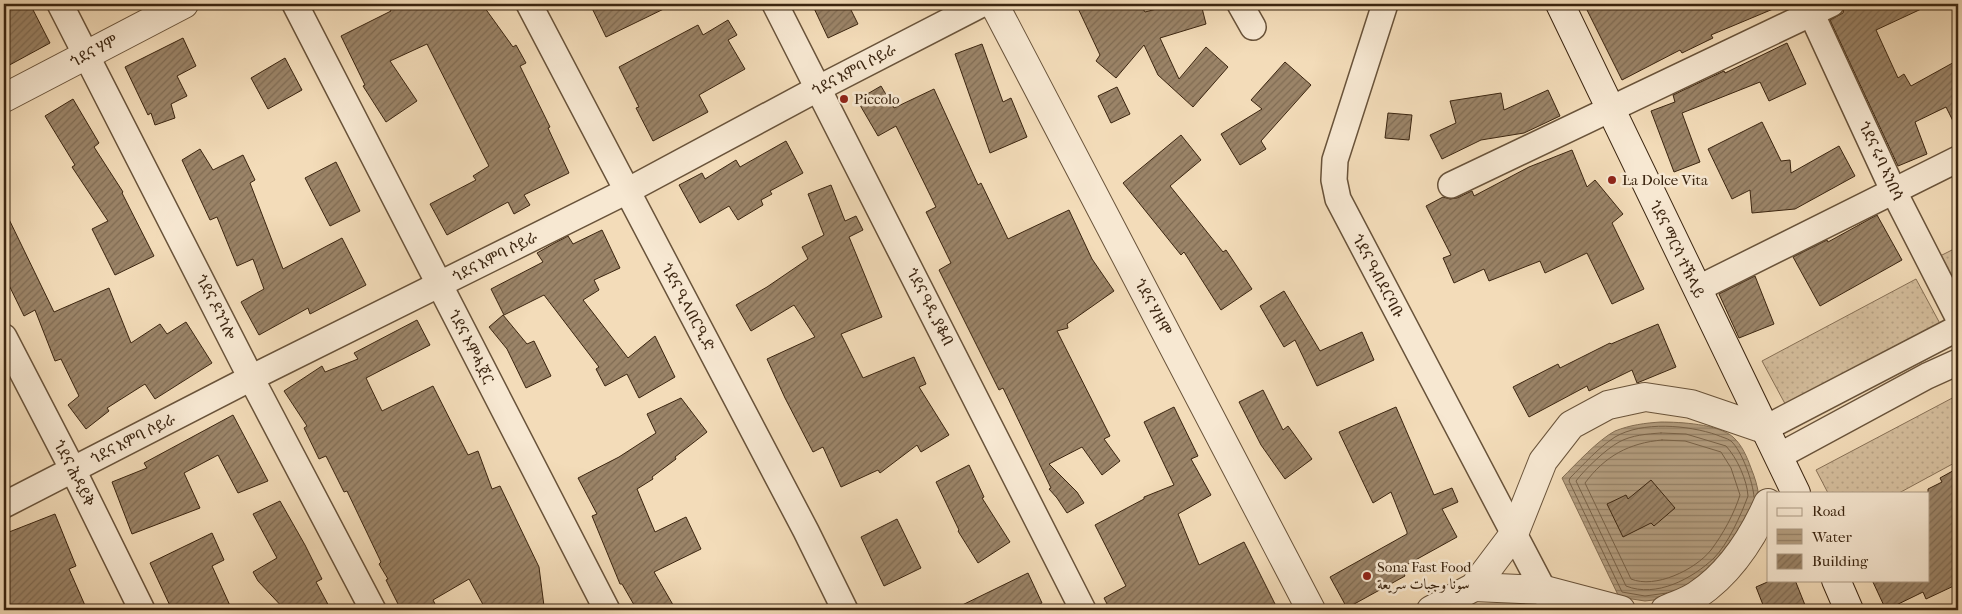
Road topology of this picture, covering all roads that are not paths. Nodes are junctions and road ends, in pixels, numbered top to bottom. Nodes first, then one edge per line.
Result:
1 (60, 4) edge
2 (184, 4) edge
3 (295, 4) edge
4 (529, 4) edge
5 (775, 4) edge
6 (982, 4) edge
7 (994, 4) edge
8 (1240, 4) edge
9 (1385, 4) edge
10 (1560, 4) edge
11 (1817, 7) edge
12 (1253, 27) dead end
13 (87, 54) junction
14 (819, 88) junction
15 (4, 98) edge
16 (1610, 110) junction
17 (1958, 159) edge
18 (1451, 185) dead end
19 (1893, 190) junction
20 (627, 191) junction
21 (438, 286) junction
22 (1697, 289) junction
23 (1958, 317) edge
24 (1958, 328) edge
25 (4, 337) edge
26 (1958, 362) edge
27 (251, 378) junction
28 (1764, 429) junction
29 (1779, 456) junction
30 (73, 470) junction
31 (1773, 492) edge
32 (1796, 492) edge
33 (4, 505) edge
34 (1767, 506) edge
35 (1514, 534) junction
36 (1837, 582) edge
37 (1474, 587) junction
38 (1549, 600) edge
39 (604, 609) edge
40 (142, 610) edge
41 (373, 610) edge
42 (845, 610) edge
43 (1083, 610) edge
44 (1312, 610) edge
45 (1431, 610) edge
46 (1621, 610) edge
47 (1665, 610) edge
48 (1849, 610) edge

1 - 13 street, ጎደና ዶንጎሎ
2 - 13 street, ጎደና ሃም
3 - 21 street, ጎደና ኦምሓጀር
4 - 20 street, ጎደና ዒላበርዒድ
5 - 14 street, ጎደና ዓዲ ያቆብ
6 - 14 street, ጎደና እምባ ሶይራ
7 - 44 street, ጎደና ሃዘሞ
8 - 12 street
9 - 35 street, ጎደና ዓብደርባቡ
10 - 16 street, ጎደና ማርሳ ተኽላይ
11 - 16 street
11 - 19 street, ጎደና ሩባ ኣንበሳ
13 - 15 street, ጎደና ሃም
13 - 27 street, ጎደና ዶንጎሎ
14 - 20 street, ጎደና እምባ ሶይራ
14 - 43 street, ጎደና ዓዲ ያቆብ
16 - 18 street
16 - 22 street, ጎደና ማርሳ ተኽላይ
17 - 19 street
19 - 22 street
19 - 23 street, ጎደና ሩባ ኣንበሳ
20 - 21 street, ጎደና እምባ ሶይራ
20 - 42 street, ጎደና ዒላበርዒድ
21 - 27 street, ጎደና እምባ ሶይራ
21 - 39 street, ጎደና ኦምሓጀር
22 - 28 street, ጎደና ማርሳ ተኽላይ
24 - 28 street
25 - 30 street, ጎደና ሕዳይቅ
26 - 29 street
27 - 30 street, ጎደና እምባ ሶይራ
27 - 41 street, ጎደና ዶንጎሎ
28 - 29 street, ጎደና ማርሳ ተኽላይ
28 - 35 street
29 - 31 street
29 - 32 street, ጎደና ማርሳ ተኽላይ
30 - 33 street, ጎደና እምባ ሶይራ
30 - 40 street, ጎደና ሕዳይቅ
34 - 47 street
35 - 37 street
35 - 38 street, ጎደና ዓብደርባቡ
36 - 48 street
37 - 38 street
37 - 45 street
38 - 46 street

